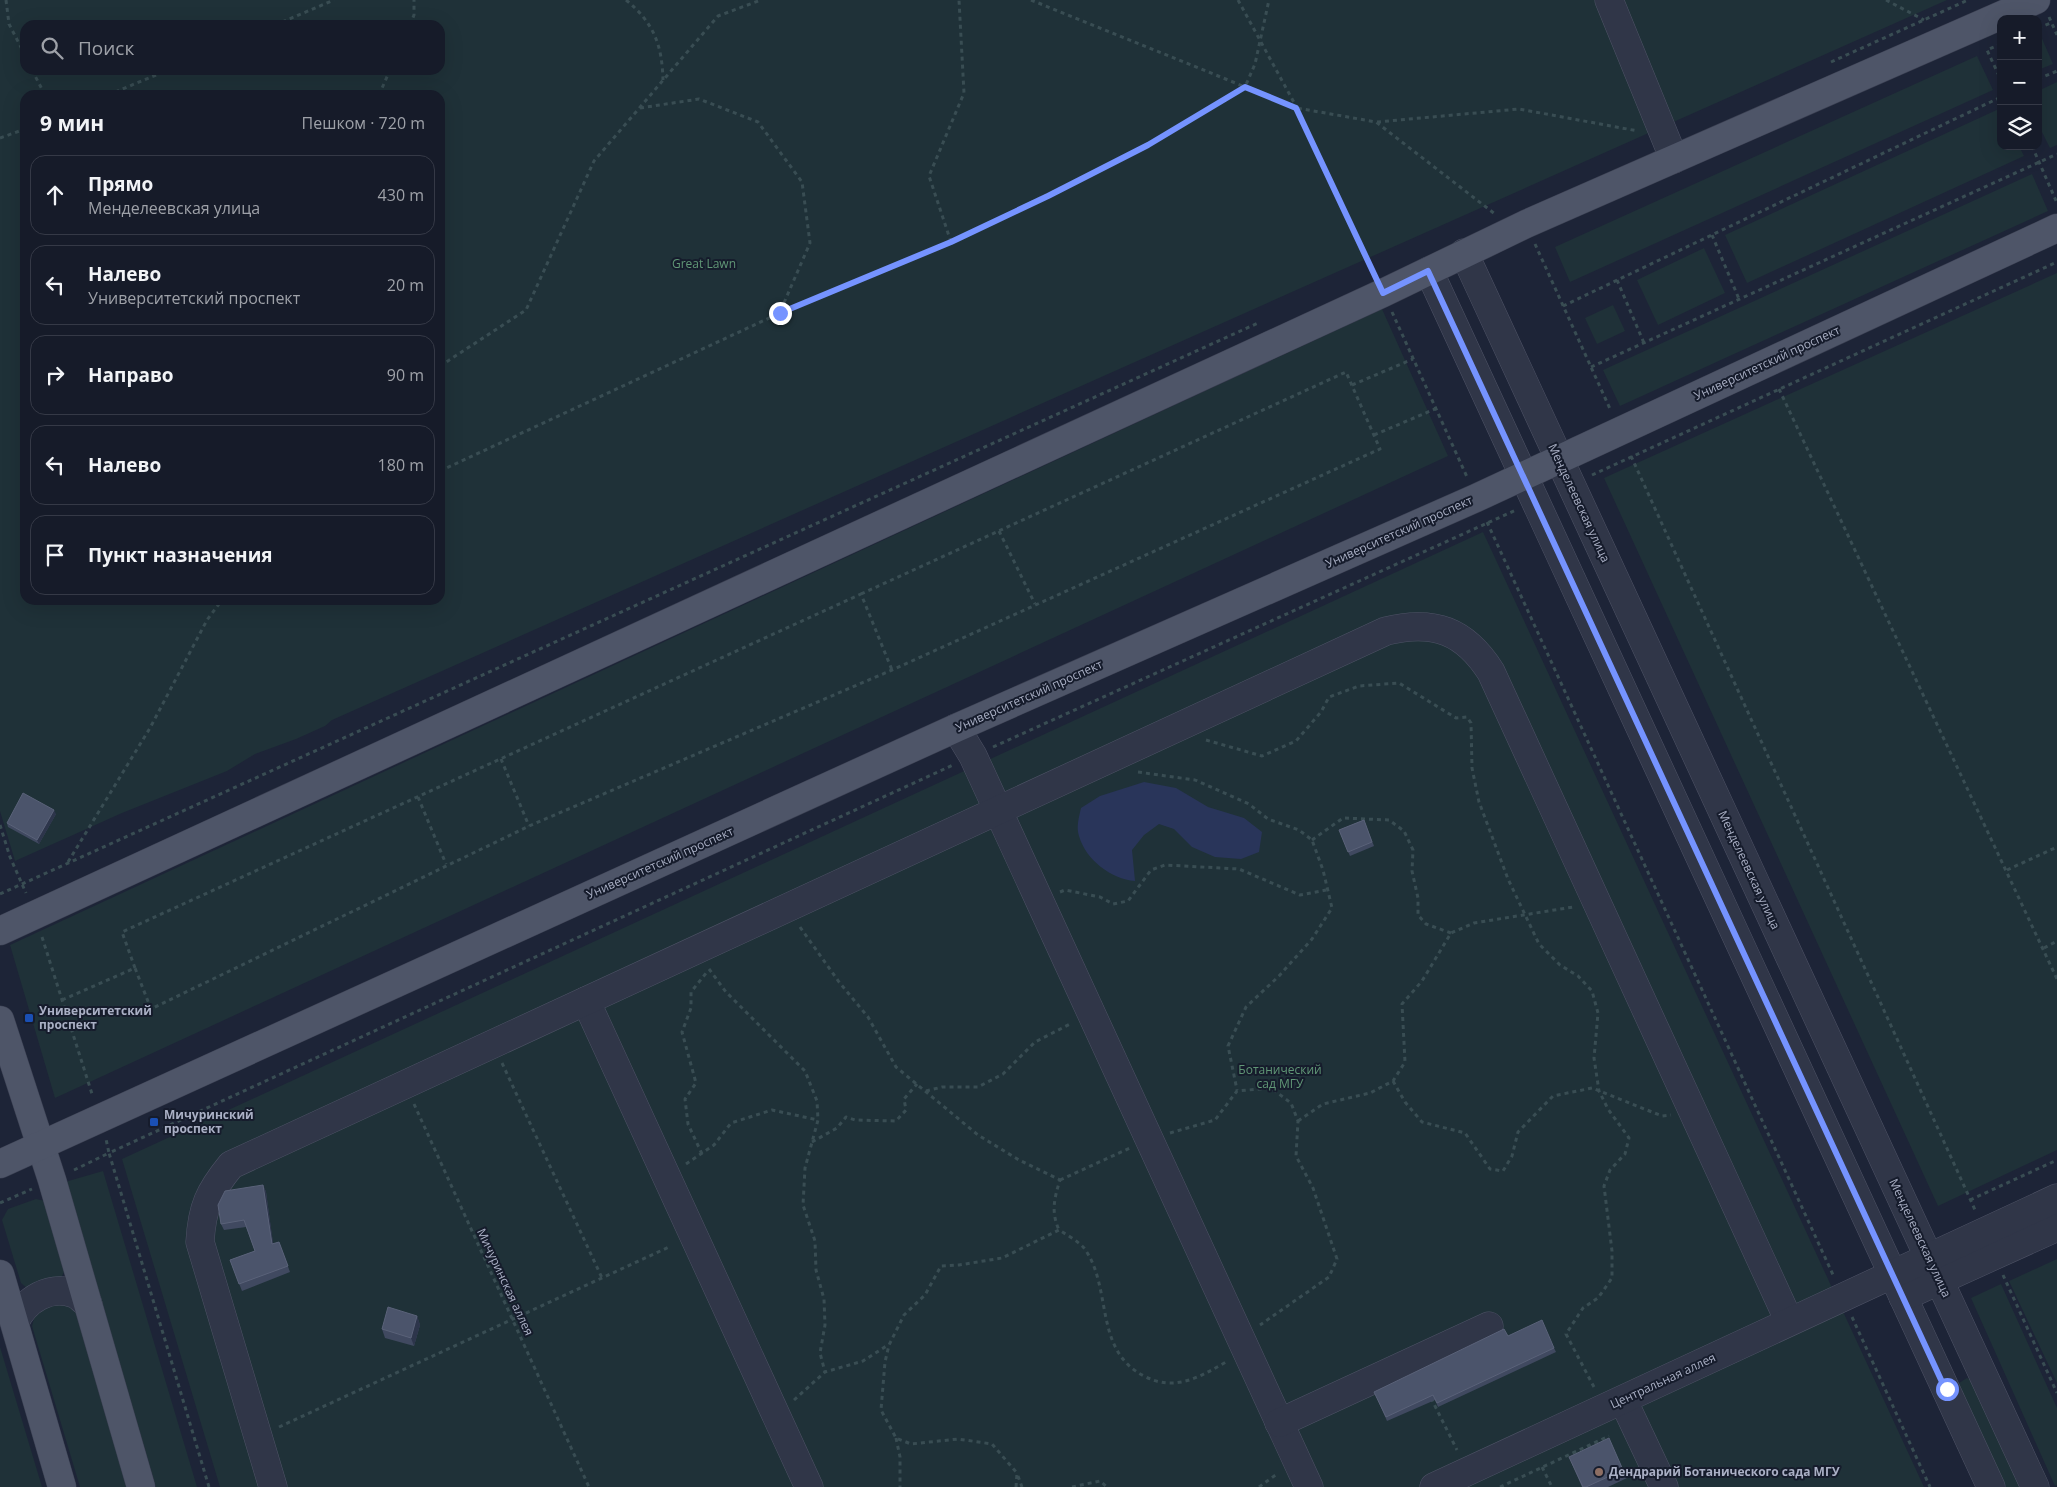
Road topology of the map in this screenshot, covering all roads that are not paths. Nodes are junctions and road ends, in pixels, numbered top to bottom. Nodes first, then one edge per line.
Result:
1 (1609, 0) edge
2 (2042, 7) edge
3 (1670, 148) junction
4 (2057, 228) edge
5 (1464, 253) junction
6 (1428, 271) junction
7 (1559, 459) junction
8 (1525, 475) junction
9 (956, 728) junction
10 (1713, 791) junction
11 (1678, 808) junction
12 (998, 810) junction
13 (0, 931) edge
14 (586, 1001) junction
15 (0, 1020) edge
16 (39, 1145) junction
17 (0, 1164) edge
18 (2057, 1198) edge
19 (2057, 1227) edge
20 (1990, 1243) junction
21 (1934, 1269) junction
22 (0, 1274) edge
23 (1898, 1286) junction
24 (88, 1304) junction
25 (1790, 1321) junction
26 (15, 1322) junction
27 (1489, 1326) dead end
28 (1986, 1380) junction
29 (1949, 1397) junction
30 (1614, 1404) junction
31 (1279, 1424) junction
32 (62, 1487) edge
33 (141, 1487) edge
34 (273, 1487) edge
35 (809, 1487) edge
36 (1309, 1487) edge
37 (1434, 1487) edge
38 (1664, 1487) edge
39 (1990, 1487) edge
40 (2035, 1487) edge

1 - 3 street
2 - 3 main road
3 - 5 main road
4 - 7 main road, Университетский проспект
5 - 6 main road
5 - 7 street, Менделеевская улица
6 - 8 street
6 - 13 main road
7 - 8 main road, Университетский проспект
7 - 10 street, Менделеевская улица
8 - 9 main road, Университетский проспект
8 - 11 street
9 - 12 street
9 - 16 main road, Университетский проспект
10 - 11 street
10 - 21 street, Менделеевская улица
11 - 23 street
12 - 14 street
12 - 25 street
12 - 31 street
14 - 34 street
14 - 35 street
15 - 16 main road
16 - 17 main road, Университетский проспект
16 - 24 main road
18 - 20 street
19 - 20 street
20 - 21 street, Центральная аллея
21 - 23 street, Центральная аллея
21 - 28 street, Менделеевская улица
22 - 26 main road
23 - 25 street, Центральная аллея
23 - 29 street
24 - 26 street
24 - 33 main road
25 - 30 street, Центральная аллея
26 - 32 main road
27 - 31 street
28 - 29 street
28 - 40 street, Менделеевская улица
29 - 39 street
30 - 37 street, Центральная аллея
30 - 38 street
31 - 36 street

